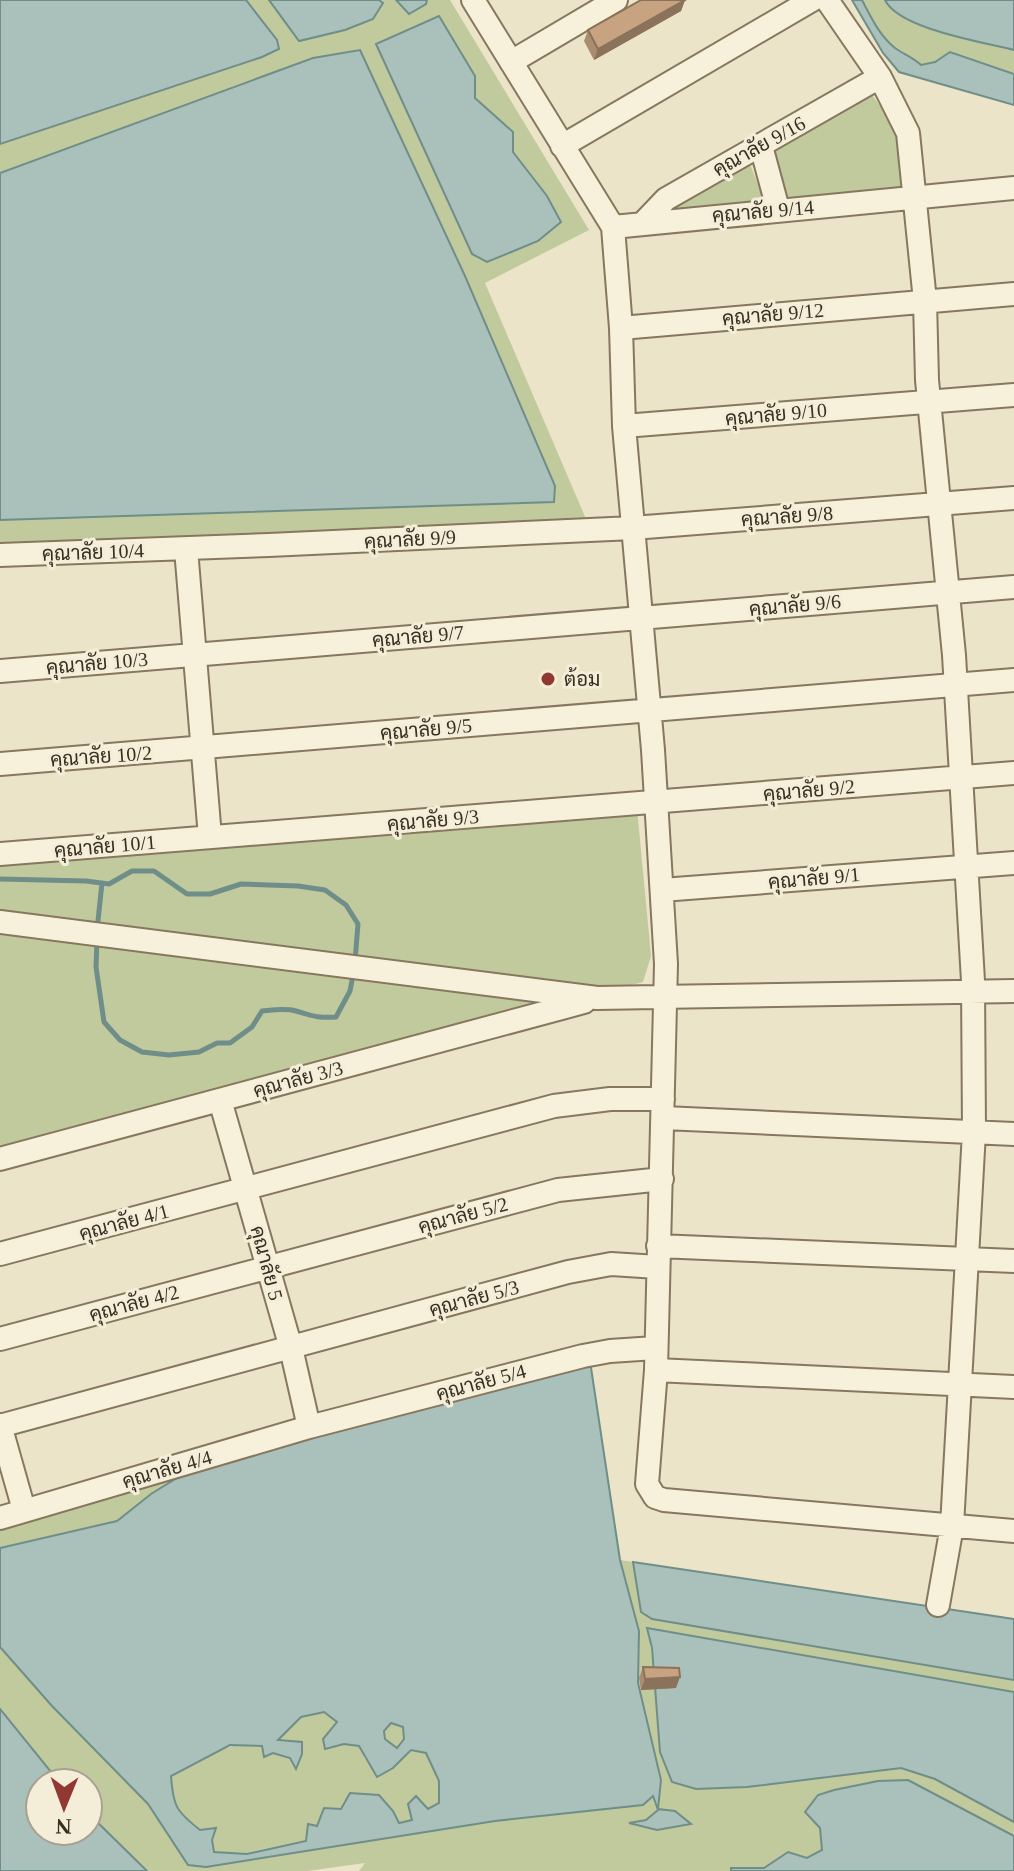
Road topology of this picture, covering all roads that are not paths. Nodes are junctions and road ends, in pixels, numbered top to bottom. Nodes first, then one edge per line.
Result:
1 (473, 0) edge
2 (616, 0) edge
3 (812, 0) edge
4 (827, 0) edge
5 (511, 62) junction
6 (880, 77) junction
7 (562, 146) junction
8 (761, 146) junction
9 (1014, 188) edge
10 (913, 197) junction
11 (778, 209) junction
12 (644, 222) junction
13 (613, 227) junction
14 (1014, 294) edge
15 (925, 301) junction
16 (621, 328) junction
17 (1014, 395) edge
18 (929, 401) junction
19 (624, 426) junction
20 (1014, 498) edge
21 (940, 504) junction
22 (633, 528) junction
23 (186, 549) junction
24 (0, 555) edge
25 (1014, 587) edge
26 (948, 592) junction
27 (641, 618) junction
28 (195, 655) junction
29 (0, 671) edge
30 (1014, 680) edge
31 (956, 685) junction
32 (650, 710) junction
33 (203, 748) junction
34 (0, 764) edge
35 (1014, 773) edge
36 (961, 778) junction
37 (656, 802) junction
38 (210, 837) junction
39 (0, 854) edge
40 (1014, 863) edge
41 (967, 866) junction
42 (662, 890) junction
43 (0, 922) edge
44 (974, 991) junction
45 (1014, 991) edge
46 (597, 998) junction
47 (665, 998) junction
48 (220, 1100) junction
49 (664, 1109) junction
50 (974, 1132) junction
51 (1014, 1134) edge
52 (0, 1159) edge
53 (662, 1179) junction
54 (247, 1190) junction
55 (0, 1254) edge
56 (658, 1256) junction
57 (966, 1259) junction
58 (1014, 1261) edge
59 (267, 1267) junction
60 (0, 1339) edge
61 (291, 1348) junction
62 (655, 1359) junction
63 (961, 1384) junction
64 (1014, 1387) edge
65 (0, 1426) edge
66 (309, 1427) junction
67 (24, 1510) junction
68 (0, 1518) edge
69 (952, 1526) junction
70 (1014, 1531) edge
71 (938, 1605) dead end

1 - 5 street
2 - 5 street
3 - 7 street
4 - 6 street
5 - 7 street
6 - 8 street, คุณาลัย 9/16
6 - 10 street
7 - 13 street
8 - 11 street
8 - 12 street, คุณาลัย 9/16
9 - 10 street, คุณาลัย 9/14
10 - 11 street, คุณาลัย 9/14
10 - 15 street
11 - 12 street, คุณาลัย 9/14
12 - 13 street, คุณาลัย 9/14
13 - 16 street
14 - 15 street, คุณาลัย 9/12
15 - 16 street, คุณาลัย 9/12
15 - 18 street
16 - 19 street
17 - 18 street, คุณาลัย 9/10
18 - 19 street, คุณาลัย 9/10
18 - 21 street
19 - 22 street
20 - 21 street, คุณาลัย 9/8
21 - 22 street, คุณาลัย 9/8
21 - 26 street
22 - 23 street, คุณาลัย 9/9
22 - 27 street
23 - 24 street, คุณาลัย 10/4
23 - 28 street
25 - 26 street, คุณาลัย 9/6
26 - 27 street, คุณาลัย 9/6
26 - 31 street
27 - 28 street, คุณาลัย 9/7
27 - 32 street
28 - 29 street, คุณาลัย 10/3
28 - 33 street
30 - 31 street, คุณาลัย 9/5
31 - 32 street, คุณาลัย 9/5
31 - 36 street
32 - 33 street, คุณาลัย 9/5
32 - 37 street
33 - 34 street, คุณาลัย 10/2
33 - 38 street
35 - 36 street, คุณาลัย 9/2
36 - 37 street, คุณาลัย 9/2
36 - 41 street
37 - 38 street, คุณาลัย 9/3
37 - 42 street
38 - 39 street, คุณาลัย 10/1
40 - 41 street, คุณาลัย 9/1
41 - 42 street, คุณาลัย 9/1
41 - 44 street
42 - 47 street
43 - 46 street
44 - 45 street
44 - 47 street
44 - 50 street
46 - 47 street
46 - 48 street, คุณาลัย 3/3
47 - 49 street
48 - 52 street, คุณาลัย 3/3
48 - 54 street, คุณาลัย 5
49 - 50 street, คุณาลัย 4/1
49 - 53 street
49 - 54 street, คุณาลัย 4/1
50 - 51 street, คุณาลัย 4/1
50 - 57 street
53 - 56 street
53 - 59 street, คุณาลัย 5/2
54 - 55 street, คุณาลัย 4/1
54 - 59 street, คุณาลัย 5
56 - 57 street, คุณาลัย 5/3
56 - 61 street, คุณาลัย 5/3
56 - 62 street
57 - 58 street, คุณาลัย 5/3
57 - 63 street
59 - 60 street, คุณาลัย 4/2
59 - 61 street, คุณาลัย 5
61 - 65 street, คุณาลัย 5/3
61 - 66 street, คุณาลัย 5
62 - 63 street, คุณาลัย 5/4
62 - 66 street, คุณาลัย 5/4
62 - 69 street
63 - 64 street, คุณาลัย 5/4
63 - 69 street
65 - 67 street
66 - 67 street, คุณาลัย 4/4
67 - 68 street, คุณาลัย 4/4
69 - 70 street
69 - 71 street

